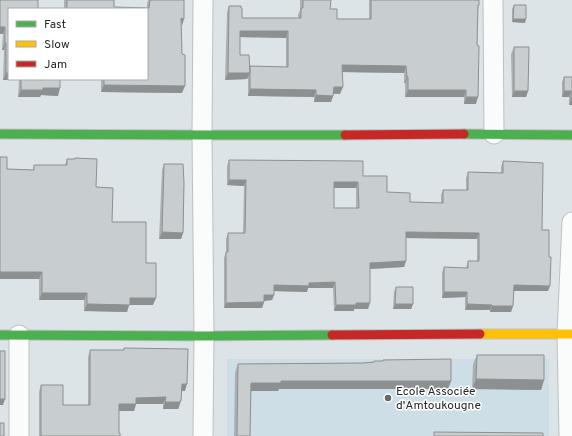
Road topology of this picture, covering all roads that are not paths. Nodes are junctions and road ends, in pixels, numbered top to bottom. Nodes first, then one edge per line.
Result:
1 (203, 0) edge
2 (493, 0) edge
3 (0, 134) edge
4 (494, 134) junction
5 (202, 135) junction
6 (572, 135) edge
7 (572, 222) edge
8 (570, 334) edge
9 (0, 335) edge
10 (19, 335) junction
11 (204, 336) junction
12 (19, 436) edge
13 (203, 436) edge
14 (569, 436) edge

1 - 5 street
2 - 4 street
3 - 5 street
4 - 5 street
4 - 6 street
5 - 11 street
7 - 8 street
8 - 11 street
8 - 14 street
9 - 10 street
10 - 11 street
10 - 12 street
11 - 13 street

